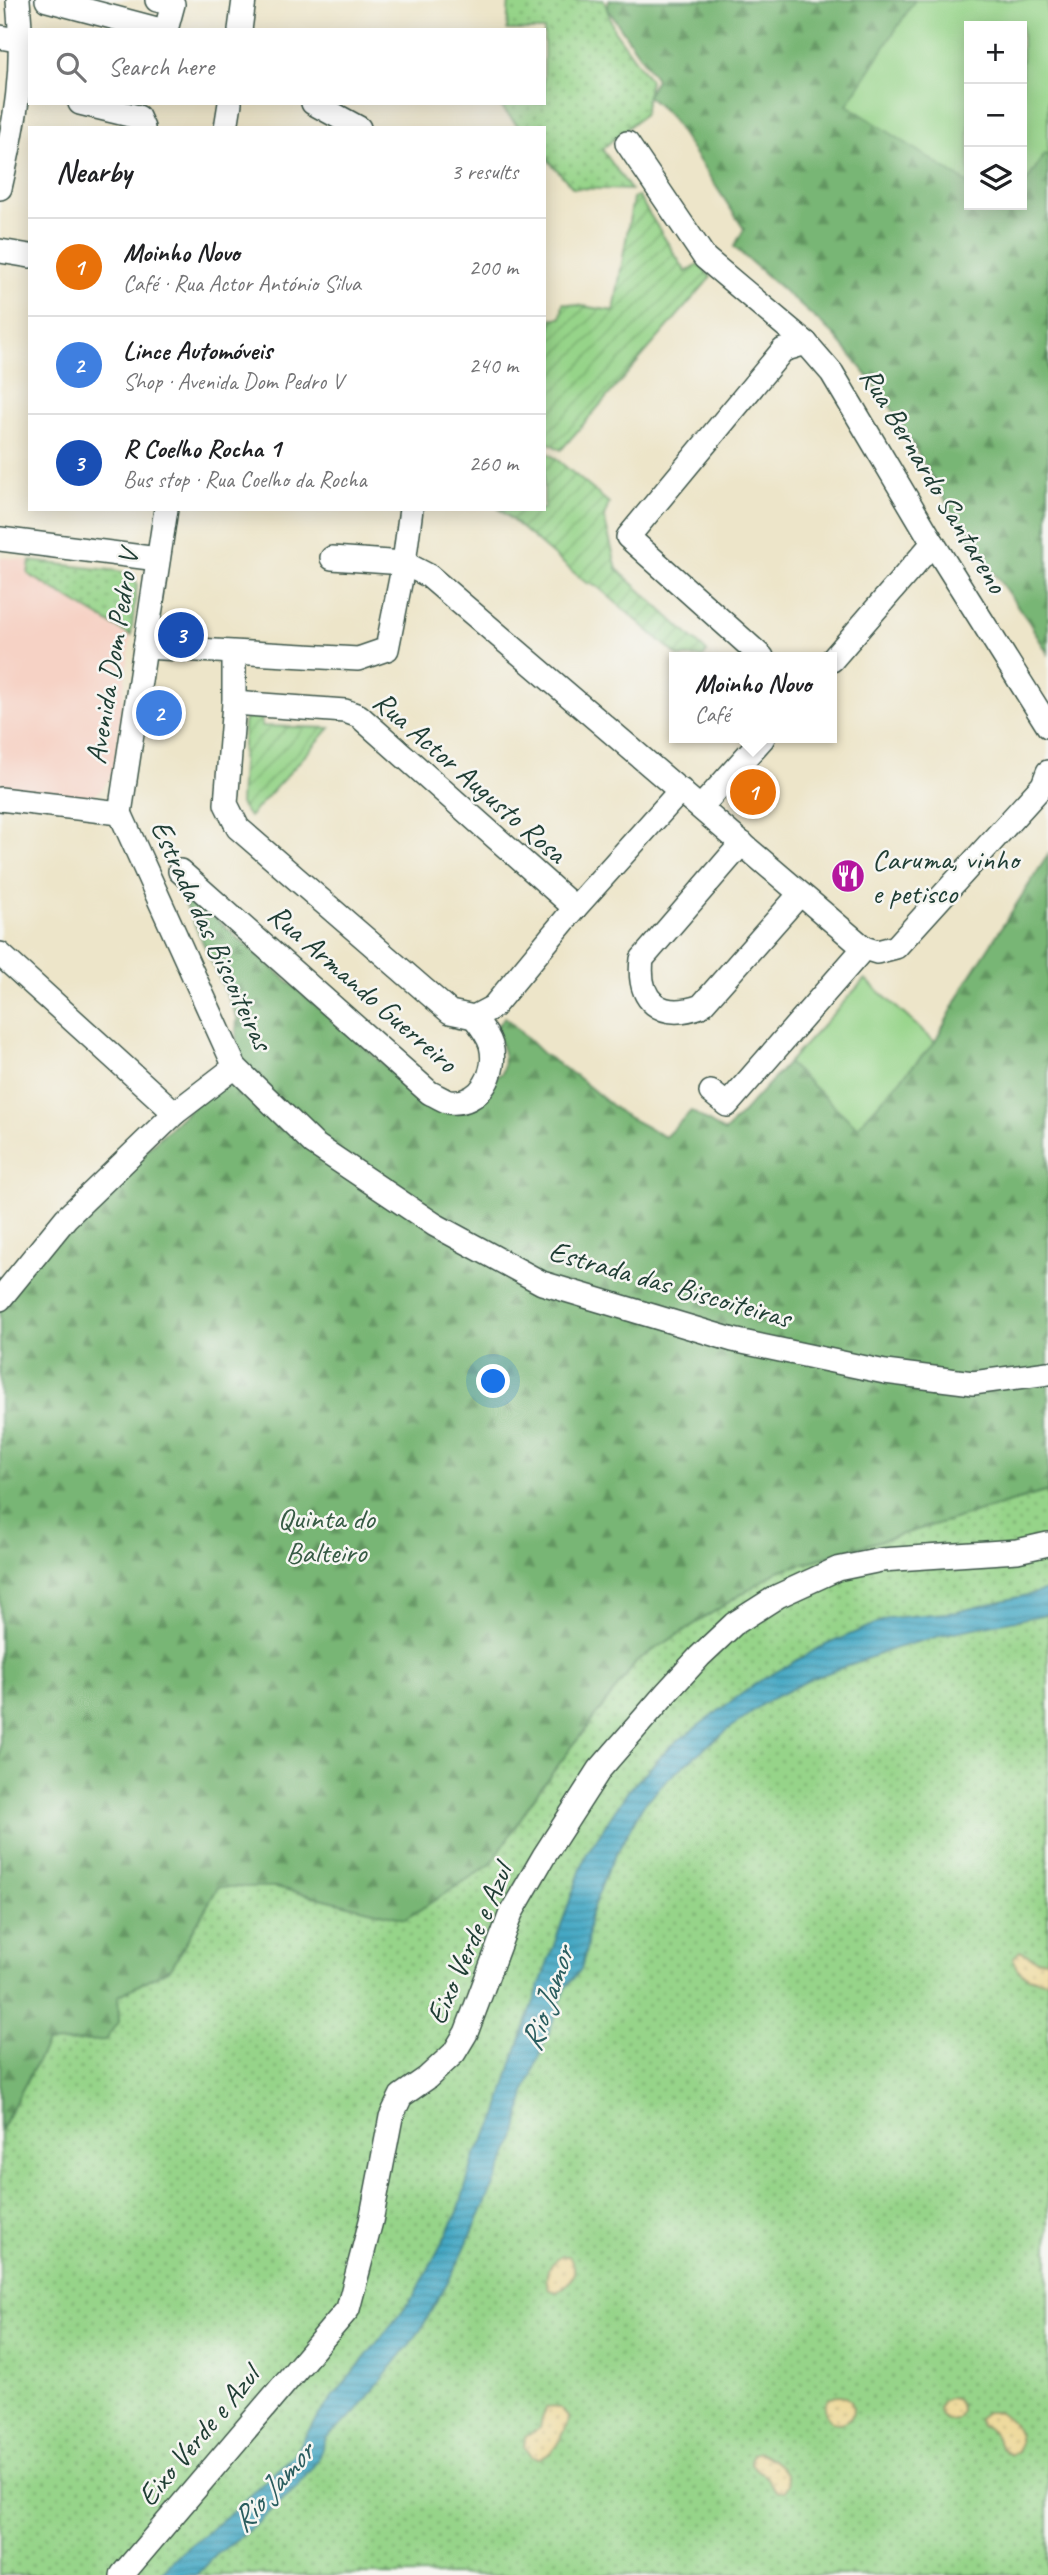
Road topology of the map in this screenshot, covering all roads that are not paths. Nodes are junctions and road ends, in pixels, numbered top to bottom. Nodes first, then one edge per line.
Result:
1 (19, 0) edge
2 (47, 0) edge
3 (158, 0) edge
4 (244, 0) edge
5 (155, 28) edge
6 (164, 28) edge
7 (240, 28) edge
8 (11, 39) edge
9 (24, 90) edge
10 (88, 105) edge
11 (230, 105) edge
12 (322, 113) edge
13 (142, 126) edge
14 (226, 126) edge
15 (354, 126) edge
16 (627, 143) dead end
17 (13, 145) edge
18 (0, 188) edge
19 (0, 251) edge
20 (28, 256) edge
21 (806, 343) junction
22 (166, 511) edge
23 (411, 511) edge
24 (0, 539) edge
25 (933, 543) junction
26 (332, 558) dead end
27 (158, 559) junction
28 (404, 564) junction
29 (145, 647) junction
30 (756, 652) edge
31 (234, 653) junction
32 (837, 654) edge
33 (234, 703) junction
34 (1048, 726) edge
35 (759, 743) edge
36 (1048, 772) edge
37 (681, 790) junction
38 (0, 799) edge
39 (701, 807) junction
40 (120, 813) junction
41 (742, 843) junction
42 (180, 871) dead end
43 (800, 894) junction
44 (575, 908) junction
45 (864, 948) junction
46 (0, 954) edge
47 (474, 1017) junction
48 (235, 1067) junction
49 (711, 1092) dead end
50 (175, 1113) junction
51 (0, 1299) edge
52 (1048, 1373) edge
53 (1048, 1544) edge
54 (122, 2575) edge

1 - 8 street
2 - 5 street
3 - 6 street
4 - 7 street
8 - 9 street
9 - 17 street
10 - 13 street
11 - 14 street
12 - 15 street
16 - 21 street, Rua Bernardo Santareno
17 - 18 street
19 - 20 street
21 - 25 street, Rua Bernardo Santareno
21 - 30 street
22 - 27 street, Avenida Dom Pedro V
23 - 28 street
24 - 27 street
25 - 32 street
25 - 34 street, Rua Bernardo Santareno
26 - 28 street
27 - 29 street, Avenida Dom Pedro V
28 - 31 street
28 - 37 street
29 - 31 street
29 - 40 street, Avenida Dom Pedro V
31 - 33 street
33 - 44 street, Rua Actor Augusto Rosa
33 - 47 street
35 - 39 street
36 - 45 street
37 - 39 street
37 - 44 street
38 - 40 street, Estrada das Biscoiteiras
39 - 41 street
40 - 48 street, Estrada das Biscoiteiras
41 - 43 street
41 - 43 street
42 - 47 street, Rua Armando Guerreiro
43 - 45 street
44 - 47 street
45 - 49 street
46 - 50 street
48 - 50 street
48 - 52 street, Estrada das Biscoiteiras
50 - 51 street
53 - 54 street, Eixo Verde e Azul

